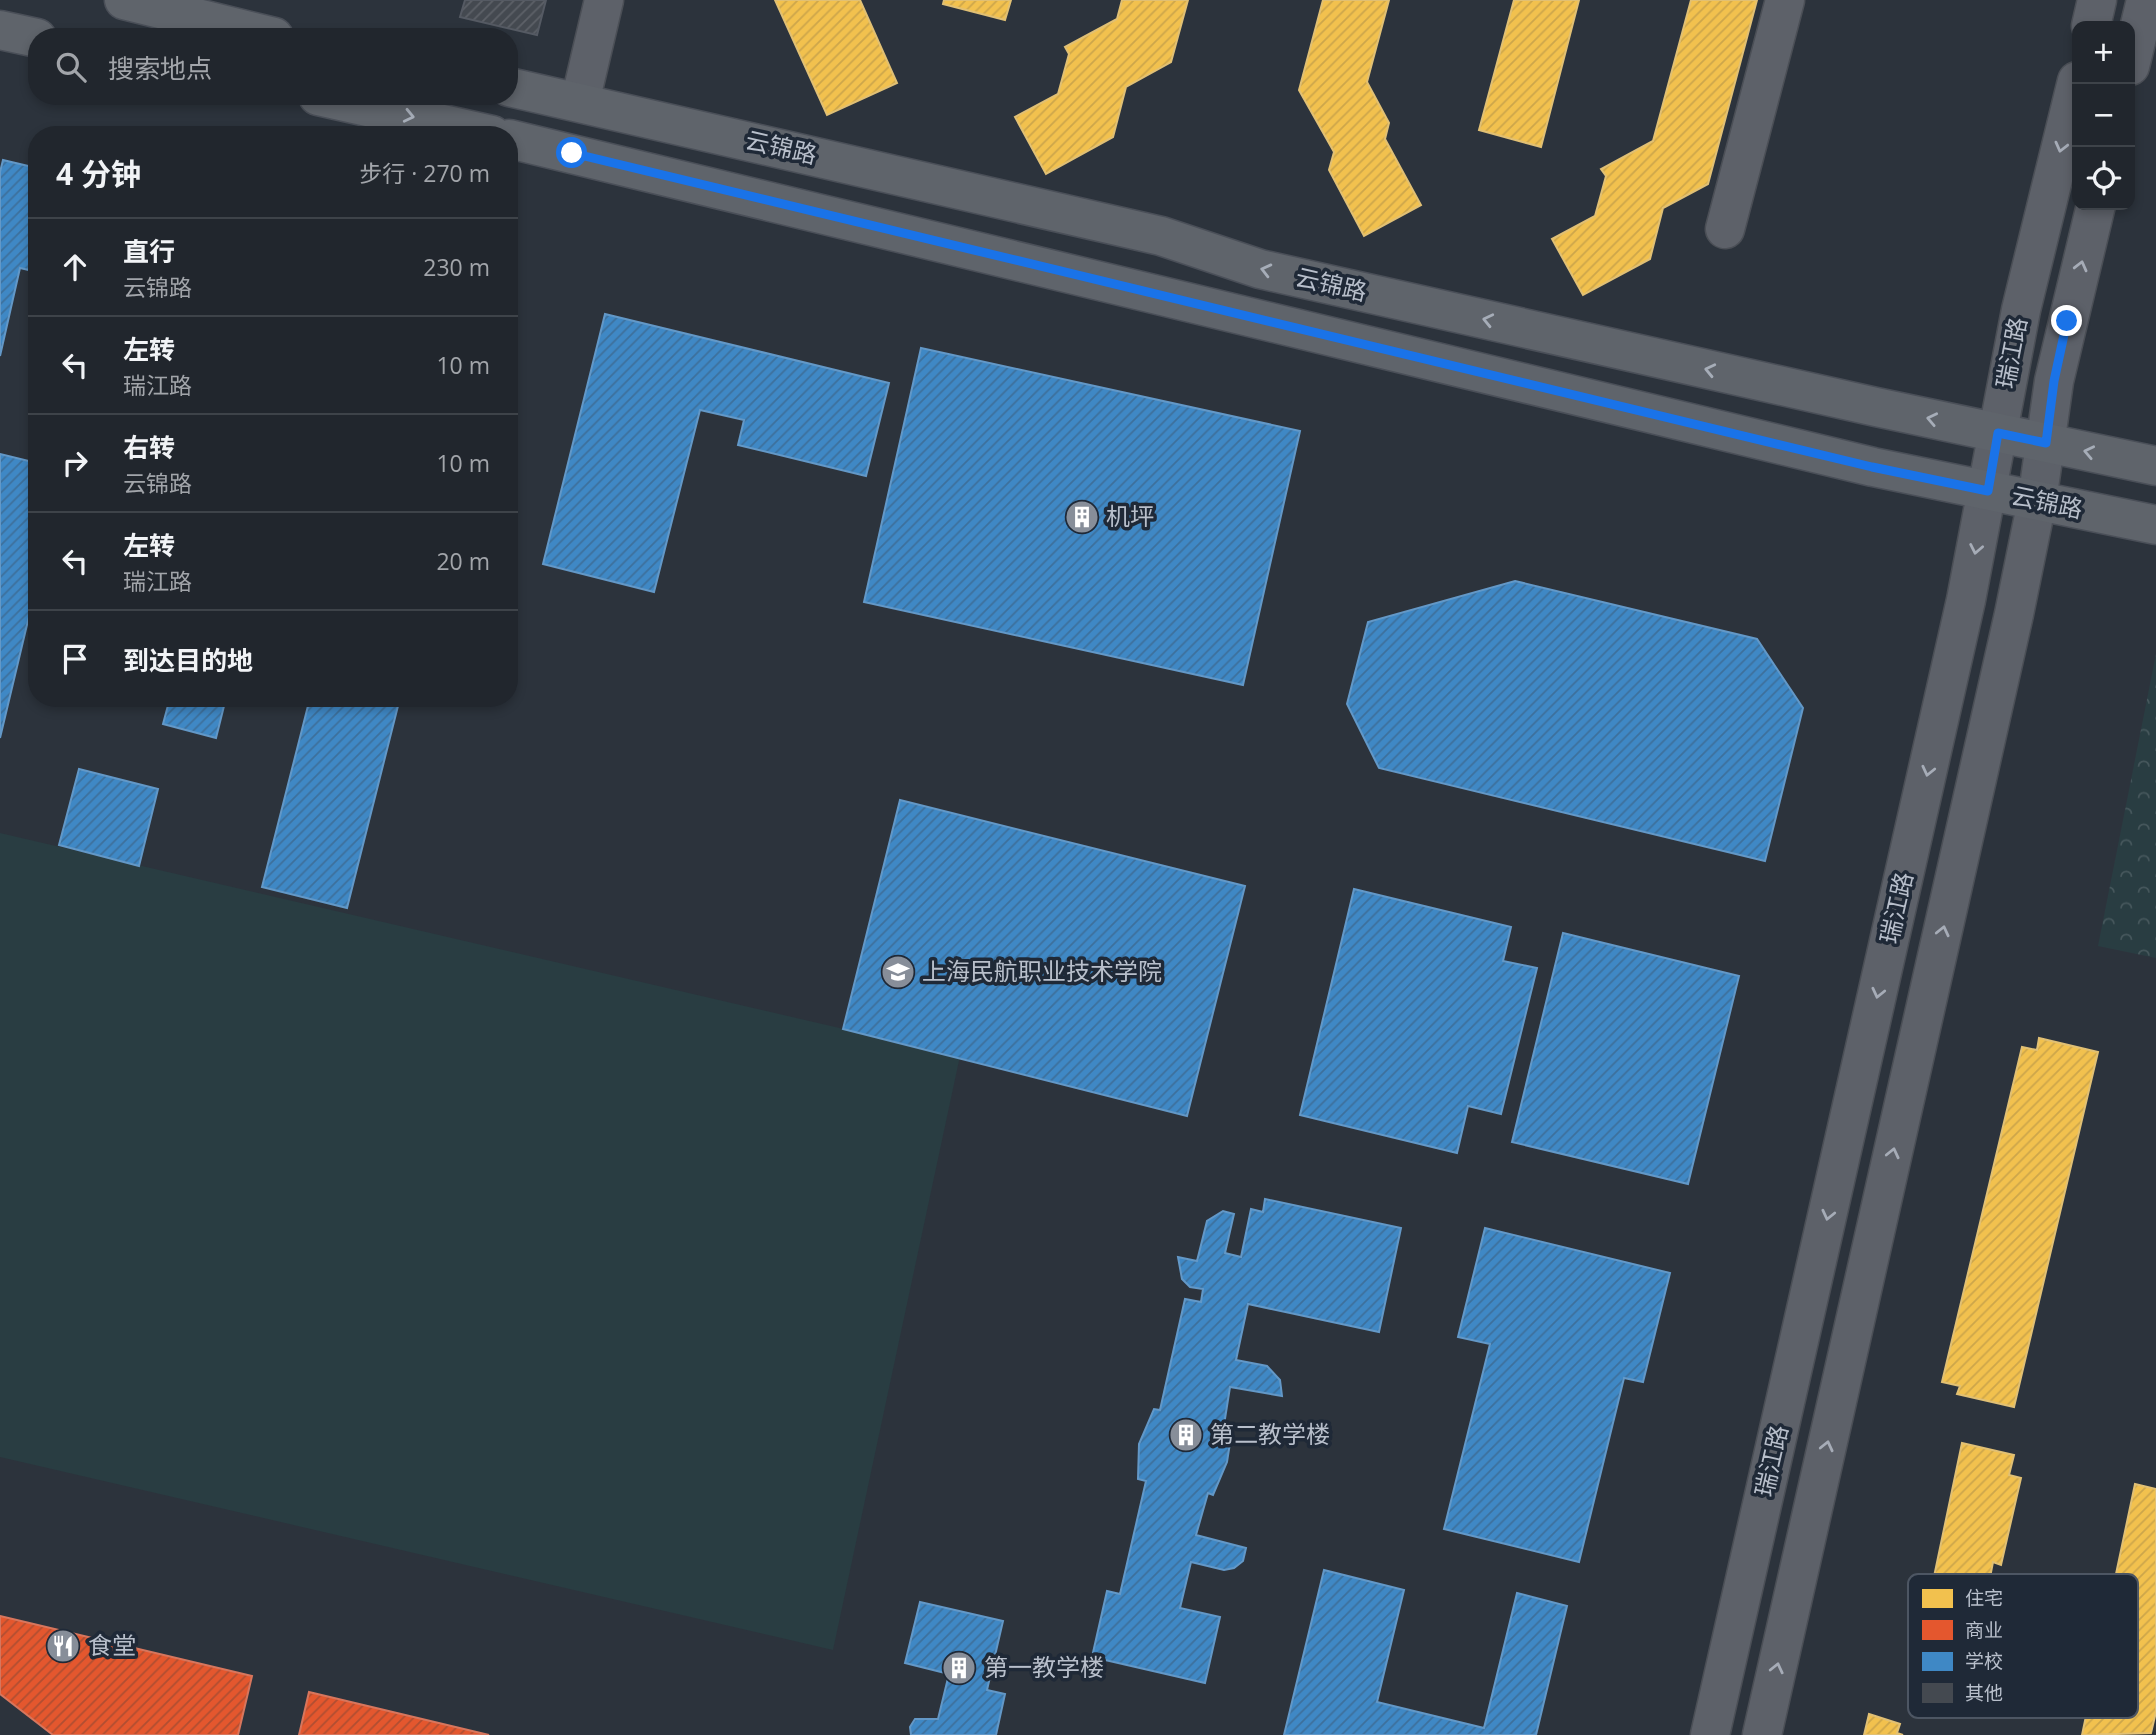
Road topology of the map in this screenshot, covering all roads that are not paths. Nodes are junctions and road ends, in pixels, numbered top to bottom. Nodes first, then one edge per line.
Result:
1 (124, 0) edge
2 (604, 0) edge
3 (1785, 0) edge
4 (2097, 0) edge
5 (2146, 0) edge
6 (2092, 21) edge
7 (238, 28) edge
8 (0, 30) edge
9 (28, 36) edge
10 (2135, 45) edge
11 (2076, 84) edge
12 (518, 89) edge
13 (580, 102) junction
14 (358, 105) edge
15 (452, 126) edge
16 (518, 141) edge
17 (2095, 210) edge
18 (1725, 229) dead end
19 (1998, 433) junction
20 (2046, 443) junction
21 (2156, 466) edge
22 (1988, 491) junction
23 (2037, 501) junction
24 (2156, 525) edge
25 (1710, 1735) edge
26 (1762, 1735) edge

1 - 7 main road
2 - 13 street
3 - 18 street
4 - 6 street
5 - 10 street
8 - 9 main road
11 -> 19 street, 瑞江路
12 - 13 main road, 云锦路
19 -> 13 main road, 云锦路
14 -> 15 main road
16 - 22 main road, 云锦路
20 -> 17 street, 瑞江路
19 - 20 main road, 云锦路
19 - 22 street, 瑞江路
21 -> 20 main road, 云锦路
20 - 23 street, 瑞江路
22 - 23 main road, 云锦路
22 -> 25 street, 瑞江路
23 - 24 main road, 云锦路
26 -> 23 street, 瑞江路

